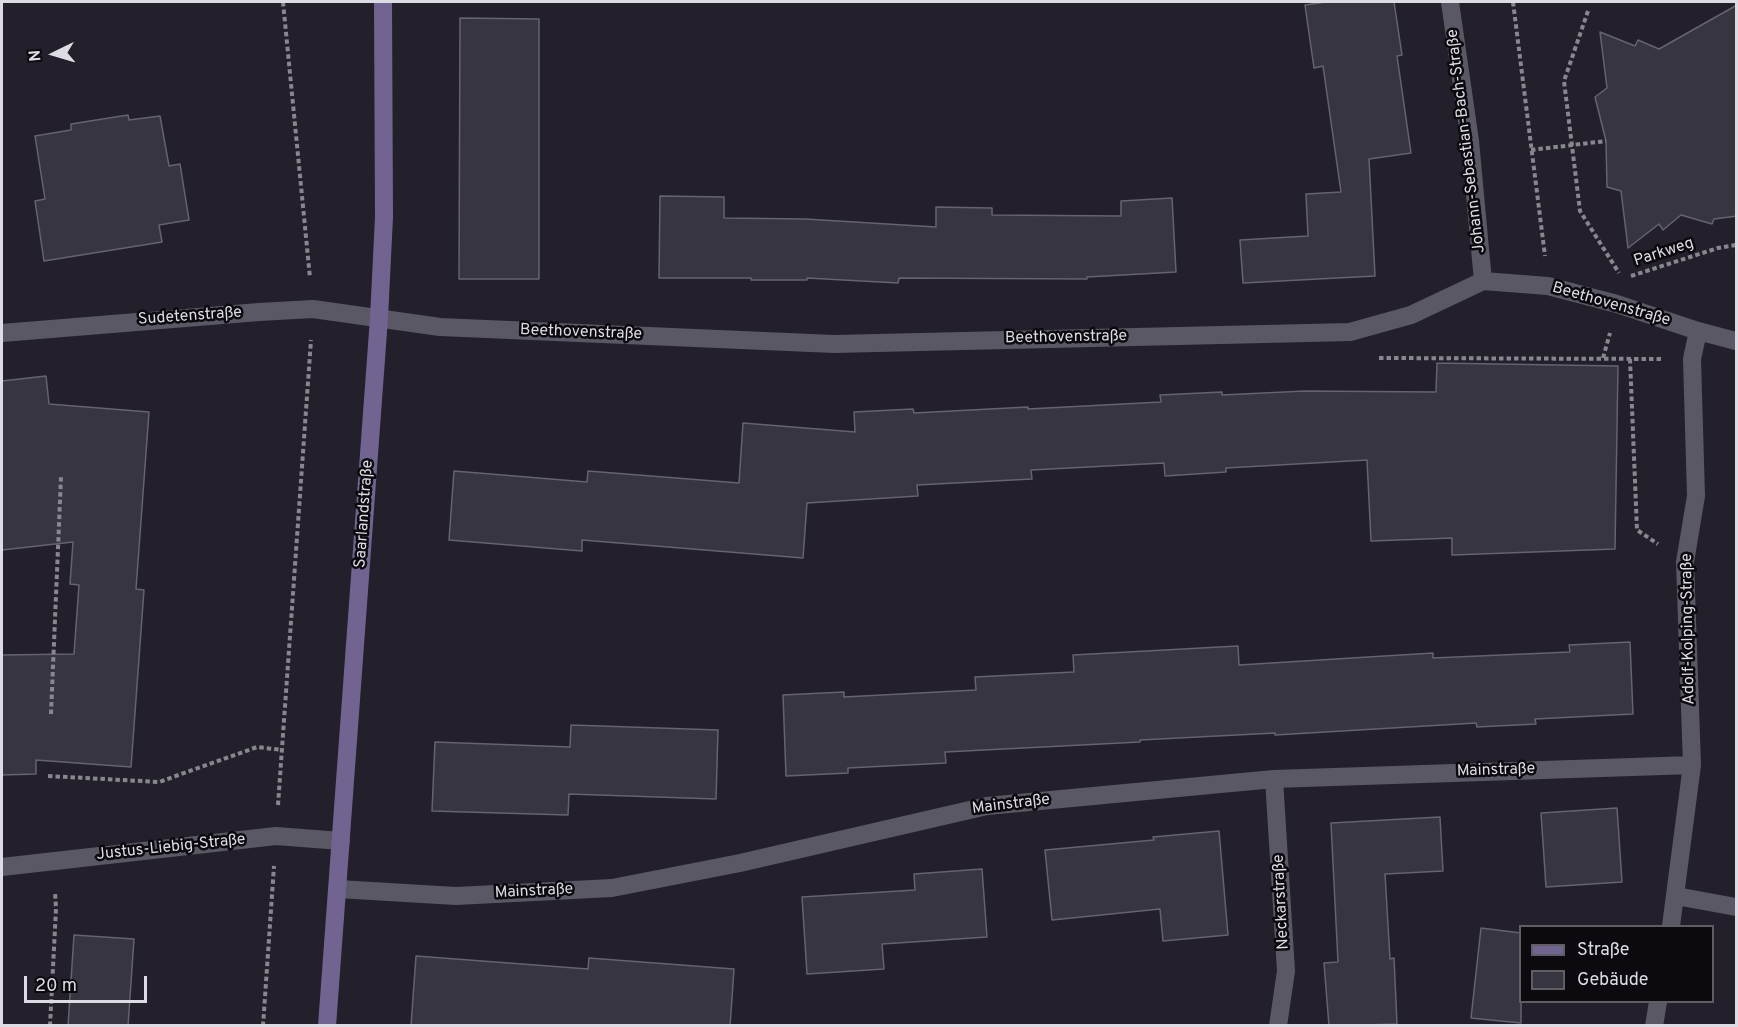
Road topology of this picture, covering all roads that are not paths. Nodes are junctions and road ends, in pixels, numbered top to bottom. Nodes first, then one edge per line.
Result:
1 (383, 2) edge
2 (1450, 2) edge
3 (1482, 281) junction
4 (379, 318) junction
5 (1698, 331) junction
6 (2, 333) edge
7 (1737, 341) edge
8 (1692, 765) junction
9 (1275, 779) junction
10 (341, 841) junction
11 (2, 867) edge
12 (338, 889) junction
13 (1676, 896) junction
14 (1737, 907) edge
15 (1671, 925) edge
16 (1658, 1003) edge
17 (327, 1026) edge
18 (1278, 1026) edge
19 (1654, 1026) edge

1 - 4 street, Saarlandstraße
2 - 3 street, Johann-Sebastian-Bach-Straße
3 - 4 street, Beethovenstraße
3 - 5 street, Beethovenstraße
4 - 6 street, Sudetenstraße
4 - 10 street, Saarlandstraße
5 - 7 street, Beethovenstraße
5 - 8 street, Adolf-Kolping-Straße
8 - 9 street, Mainstraße
8 - 13 street, Adolf-Kolping-Straße
9 - 12 street, Mainstraße
9 - 18 street, Neckarstraße
10 - 11 street, Justus-Liebig-Straße
10 - 12 street, Saarlandstraße
12 - 17 street, Saarlandstraße
13 - 14 street
13 - 15 street, Adolf-Kolping-Straße
16 - 19 street

